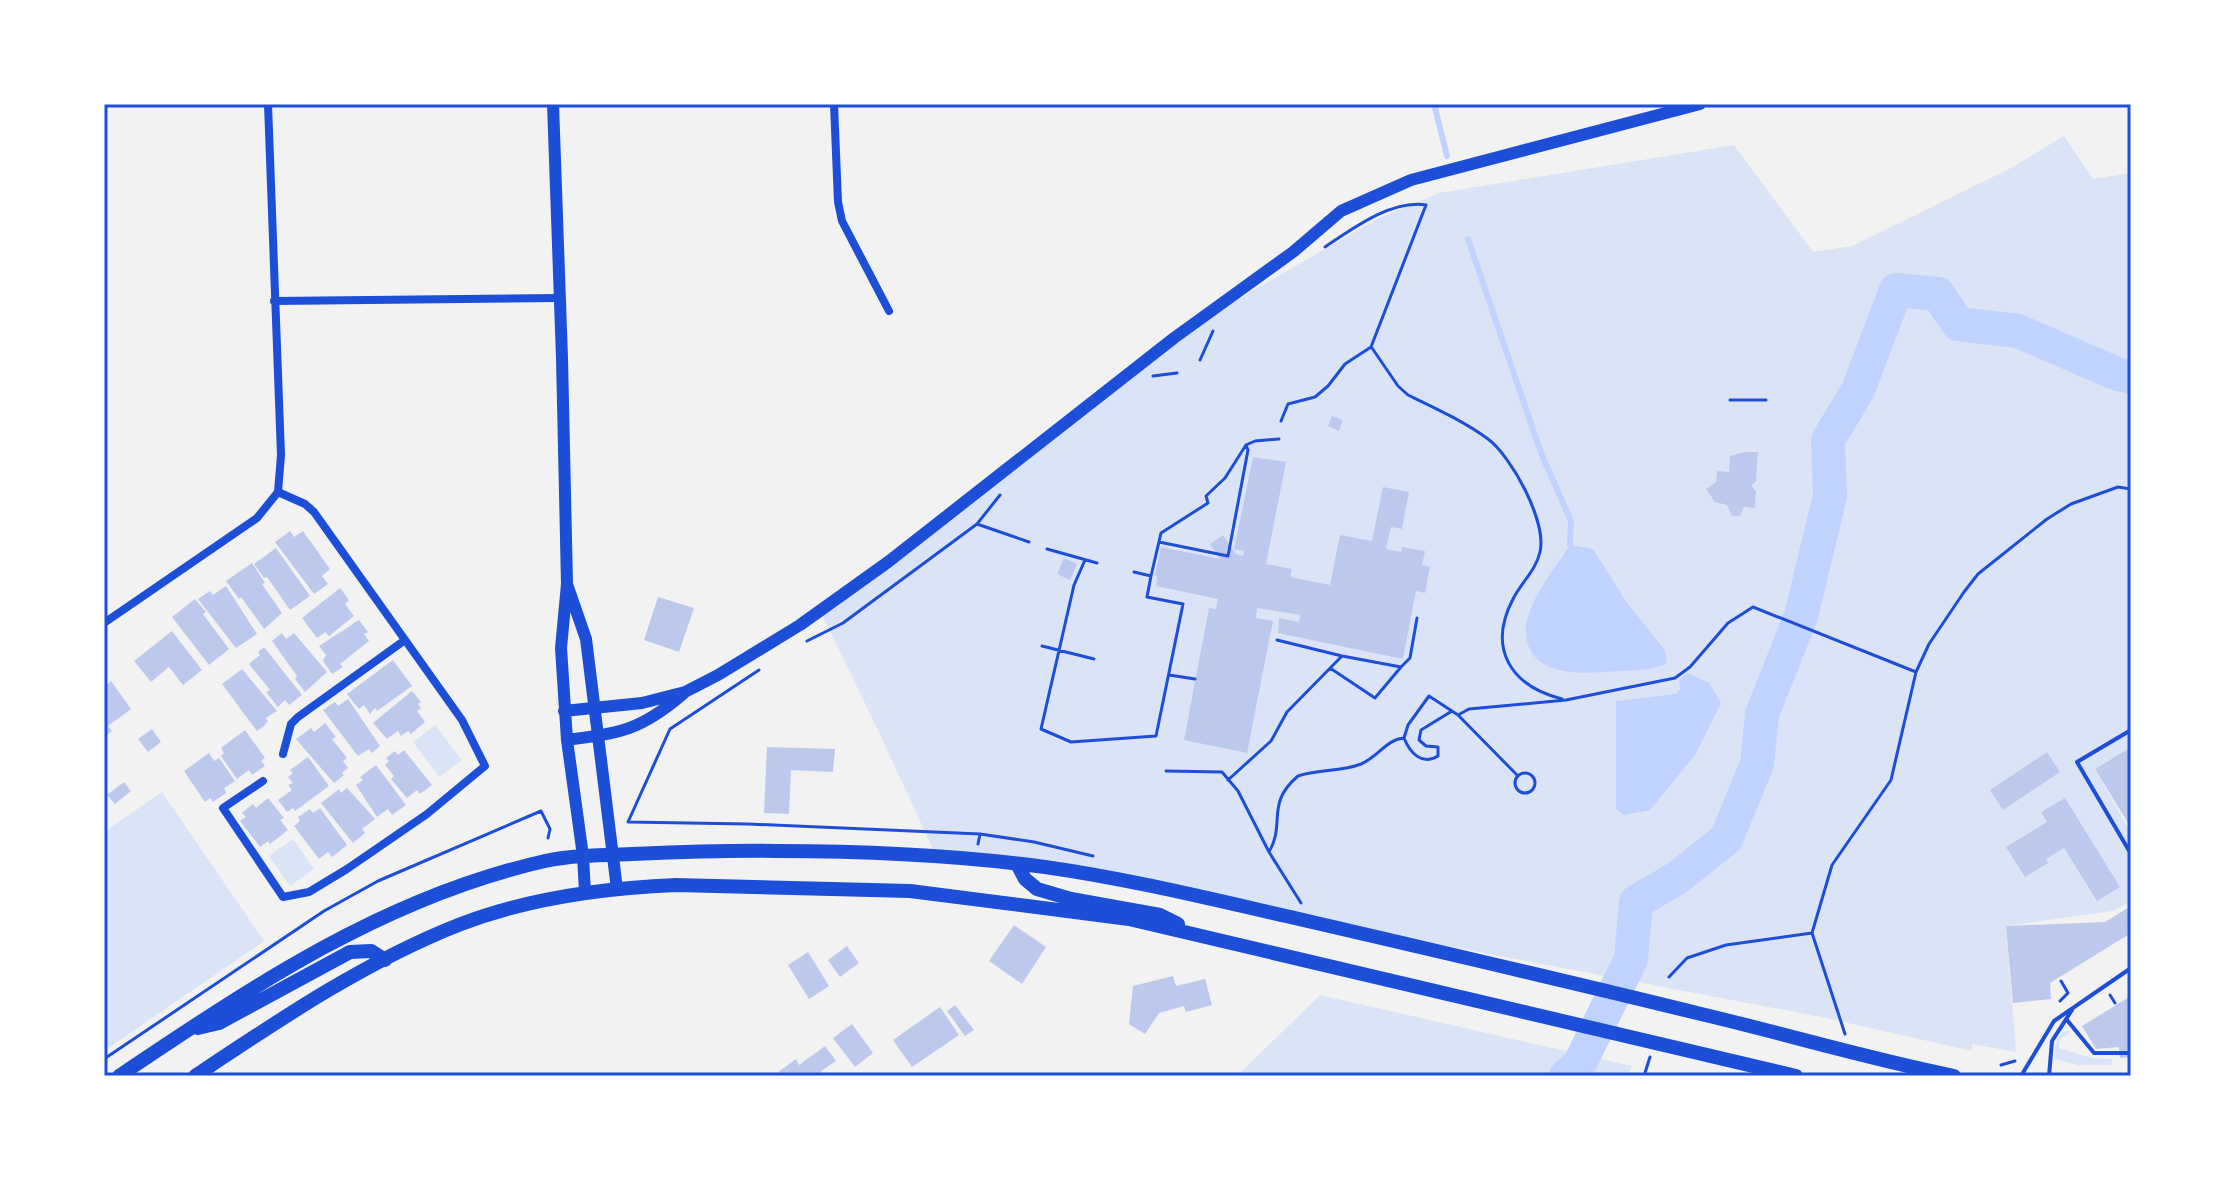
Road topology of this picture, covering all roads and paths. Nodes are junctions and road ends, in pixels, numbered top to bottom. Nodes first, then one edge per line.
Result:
1 (268, 104) edge
2 (553, 104) edge
3 (834, 104) edge
4 (1700, 104) edge
5 (1322, 250) dead end
6 (560, 298) junction
7 (274, 301) junction
8 (889, 311) dead end
9 (1223, 323) dead end
10 (1371, 347) junction
11 (1200, 360) dead end
12 (1730, 400) dead end
13 (1766, 400) dead end
14 (1281, 421) dead end
15 (1279, 439) dead end
16 (1246, 445) junction
17 (2131, 489) edge
18 (278, 492) junction
19 (1029, 542) dead end
20 (1159, 542) junction
21 (1047, 549) dead end
22 (1085, 560) junction
23 (1097, 563) dead end
24 (1134, 572) dead end
25 (1151, 576) junction
26 (567, 584) junction
27 (1417, 618) dead end
28 (104, 623) edge
29 (405, 640) junction
30 (1277, 640) dead end
31 (805, 642) dead end
32 (1042, 646) dead end
33 (1061, 651) junction
34 (1342, 656) junction
35 (1094, 659) dead end
36 (768, 664) dead end
37 (1401, 667) junction
38 (1330, 668) junction
39 (1916, 672) junction
40 (1169, 675) junction
41 (1195, 679) dead end
42 (685, 692) junction
43 (1566, 700) junction
44 (594, 708) junction
45 (564, 711) junction
46 (1452, 711) junction
47 (1458, 715) junction
48 (2131, 730) edge
49 (597, 736) junction
50 (1404, 738) junction
51 (567, 740) junction
52 (283, 754) dead end
53 (1166, 771) dead end
54 (1518, 776) junction
55 (1228, 780) junction
56 (263, 781) dead end
57 (628, 822) dead end
58 (548, 838) dead end
59 (1269, 852) junction
60 (2131, 854) edge
61 (614, 855) junction
62 (583, 856) junction
63 (1017, 864) junction
64 (617, 889) junction
65 (585, 892) junction
66 (1303, 906) dead end
67 (1812, 933) junction
68 (1203, 936) junction
69 (385, 960) junction
70 (2131, 968) edge
71 (1669, 977) dead end
72 (2061, 981) dead end
73 (2068, 993) dead end
74 (2073, 1008) junction
75 (2067, 1020) junction
76 (183, 1033) junction
77 (1850, 1052) junction
78 (2131, 1053) edge
79 (1651, 1056) dead end
80 (104, 1059) edge
81 (119, 1076) edge
82 (195, 1076) edge
83 (1644, 1076) edge
84 (1796, 1076) edge
85 (1954, 1076) edge
86 (2021, 1076) edge
87 (2049, 1076) edge

1 - 7 street
2 - 6 main road
3 - 8 street
4 - 42 main road
5 - 10 path
6 - 7 street
6 - 26 main road
7 - 18 street
9 - 11 path
10 - 14 path
10 - 43 path
12 - 13 path
15 - 16 path
16 - 20 path
16 - 20 path
17 - 39 path
18 - 28 street
18 - 29 street
19 - 31 path
20 - 25 path
21 - 22 path
22 - 23 path
22 - 33 path
24 - 25 path
25 - 40 path
26 - 44 main road
26 - 45 main road
27 - 37 path
29 - 52 street
29 - 56 street
30 - 34 path
32 - 33 path
33 - 35 path
33 - 40 path
34 - 37 path
34 - 38 path
36 - 57 path
37 - 38 path
38 - 55 path
39 - 43 path
39 - 67 path
40 - 41 path
42 - 44 main road
42 - 49 main road
43 - 47 path
44 - 45 main road
44 - 49 main road
45 - 51 main road
46 - 47 path
46 - 50 path
46 - 50 path
47 - 54 path
48 - 60 lane
49 - 51 main road
49 - 61 main road
50 - 59 path
51 - 62 main road
53 - 55 path
54 - 54 path
55 - 59 path
58 - 80 path
59 - 66 path
61 - 62 highway
61 - 63 highway
61 - 64 main road
62 - 65 main road
62 - 76 highway
63 - 68 highway
63 - 77 highway
64 - 65 highway
64 - 68 highway
65 - 69 highway
67 - 71 path
67 - 77 path
68 - 84 highway
69 - 76 highway
69 - 82 highway
70 - 74 lane
72 - 73 path
74 - 75 lane
74 - 86 lane
75 - 78 lane
75 - 87 lane
76 - 81 highway
77 - 85 highway
79 - 83 path

